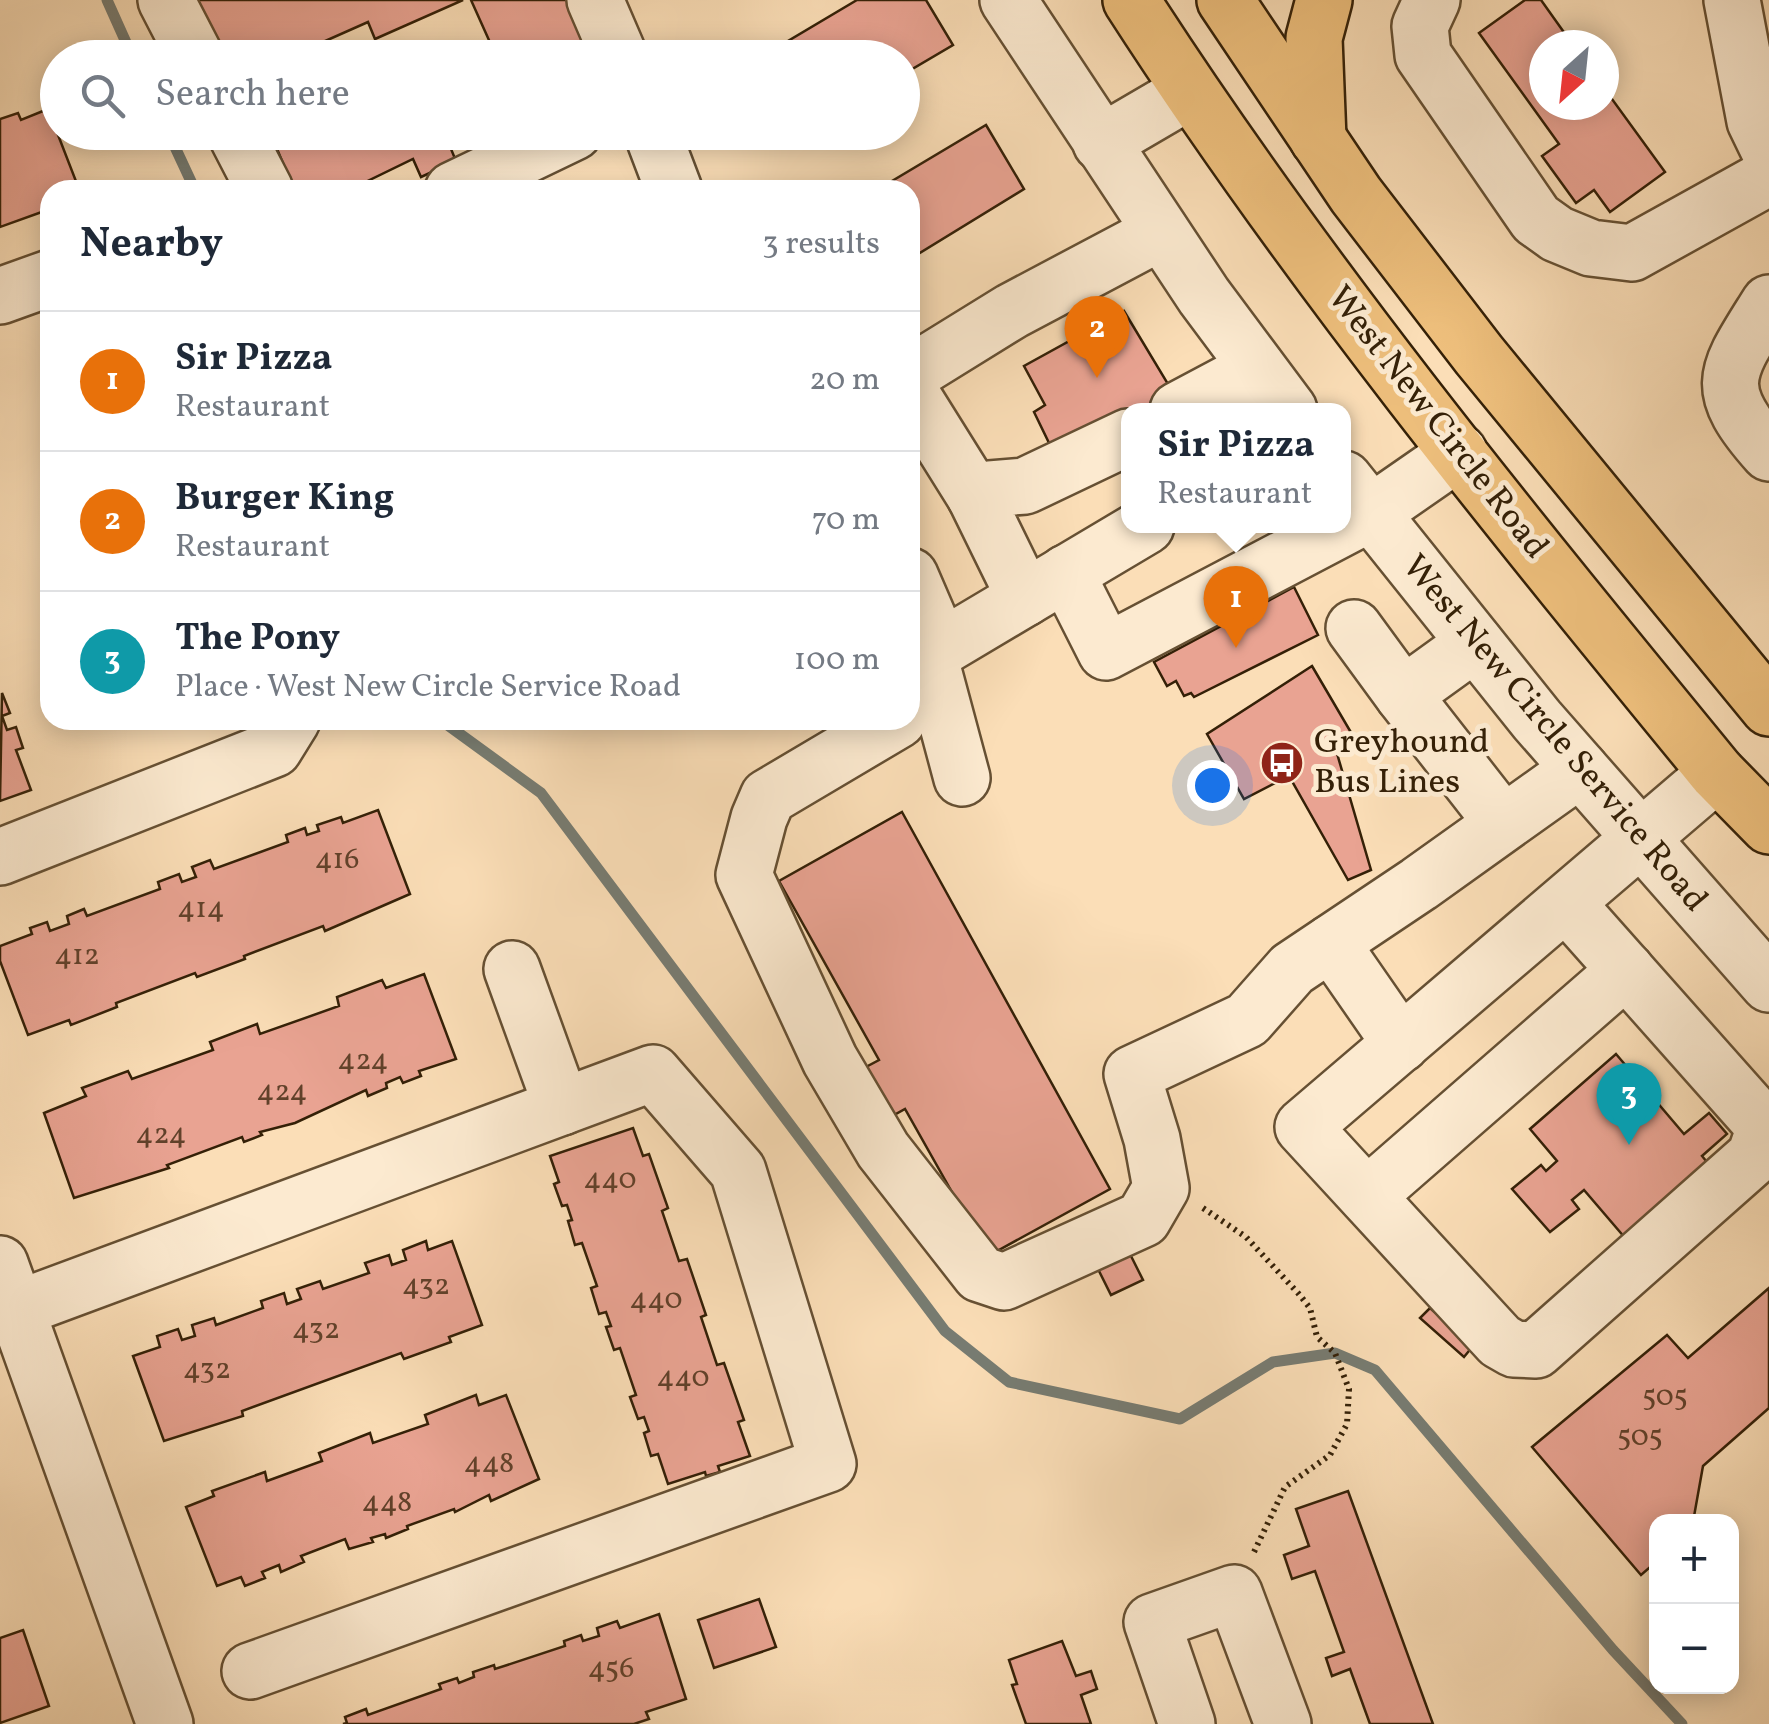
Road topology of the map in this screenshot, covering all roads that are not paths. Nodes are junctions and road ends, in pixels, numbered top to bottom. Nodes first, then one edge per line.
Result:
1 (166, 0) edge
2 (594, 0) edge
3 (1008, 0) edge
4 (1131, 0) edge
5 (1225, 0) edge
6 (1324, 0) edge
7 (1432, 0) edge
8 (1732, 0) edge
9 (187, 40) edge
10 (612, 40) edge
11 (1757, 61) edge
12 (1190, 91) junction
13 (1318, 139) junction
14 (1101, 142) junction
15 (244, 150) edge
16 (536, 150) edge
17 (659, 150) edge
18 (1769, 150) edge
19 (1769, 177) edge
20 (259, 180) edge
21 (474, 180) edge
22 (670, 180) edge
23 (1162, 232) junction
24 (40, 282) edge
25 (0, 296) edge
26 (1769, 304) edge
27 (920, 368) edge
28 (1273, 389) edge
29 (1210, 403) edge
30 (920, 408) edge
31 (1121, 439) edge
32 (1458, 452) junction
33 (1769, 453) edge
34 (975, 496) junction
35 (1357, 496) edge
36 (1134, 533) edge
37 (1297, 533) edge
38 (1045, 586) junction
39 (920, 599) edge
40 (1354, 628) dead end
41 (1475, 643) junction
42 (920, 691) edge
43 (920, 695) edge
44 (1403, 696) junction
45 (920, 698) edge
46 (1769, 708) edge
47 (286, 730) edge
48 (868, 730) edge
49 (1580, 769) junction
50 (1717, 774) junction
51 (962, 778) dead end
52 (1503, 823) junction
53 (1769, 826) edge
54 (1641, 841) junction
55 (0, 857) edge
56 (1566, 904) junction
57 (1331, 943) junction
58 (512, 969) dead end
59 (1626, 970) junction
60 (1769, 984) edge
61 (1401, 1044) junction
62 (562, 1107) junction
63 (1366, 1196) junction
64 (8, 1286) edge
65 (250, 1671) dead end
66 (165, 1724) edge
67 (1187, 1724) edge
68 (1283, 1724) edge

1 - 9 street
2 - 10 street
3 - 14 street
4 - 12 highway, West New Circle Road
5 - 13 highway
6 - 13 highway
7 - 19 street
8 - 11 street
11 - 18 street
12 - 14 street
12 - 32 highway, West New Circle Road
13 - 46 highway
14 - 23 street
15 - 20 street
16 - 21 street
17 - 22 street
23 - 27 street
23 - 28 street
24 - 25 street
26 - 33 street
28 - 29 street
30 - 34 street
31 - 34 street
32 - 35 street
32 - 50 highway, West New Circle Road
34 - 38 street
35 - 41 street, West New Circle Service Road
36 - 38 street
37 - 38 street
38 - 43 street
39 - 42 street
40 - 44 street
41 - 44 street
41 - 49 street, West New Circle Service Road
44 - 52 street
45 - 51 street
47 - 55 street
48 - 57 street
49 - 52 street
49 - 54 street, West New Circle Service Road
50 - 53 highway, West New Circle Road
50 - 54 street
52 - 57 street
54 - 56 street
54 - 60 street, West New Circle Service Road
56 - 59 street
56 - 61 street
57 - 61 street
58 - 62 street
59 - 63 street
59 - 63 street
61 - 63 street
62 - 64 street
62 - 65 street
64 - 66 street
67 - 68 street

